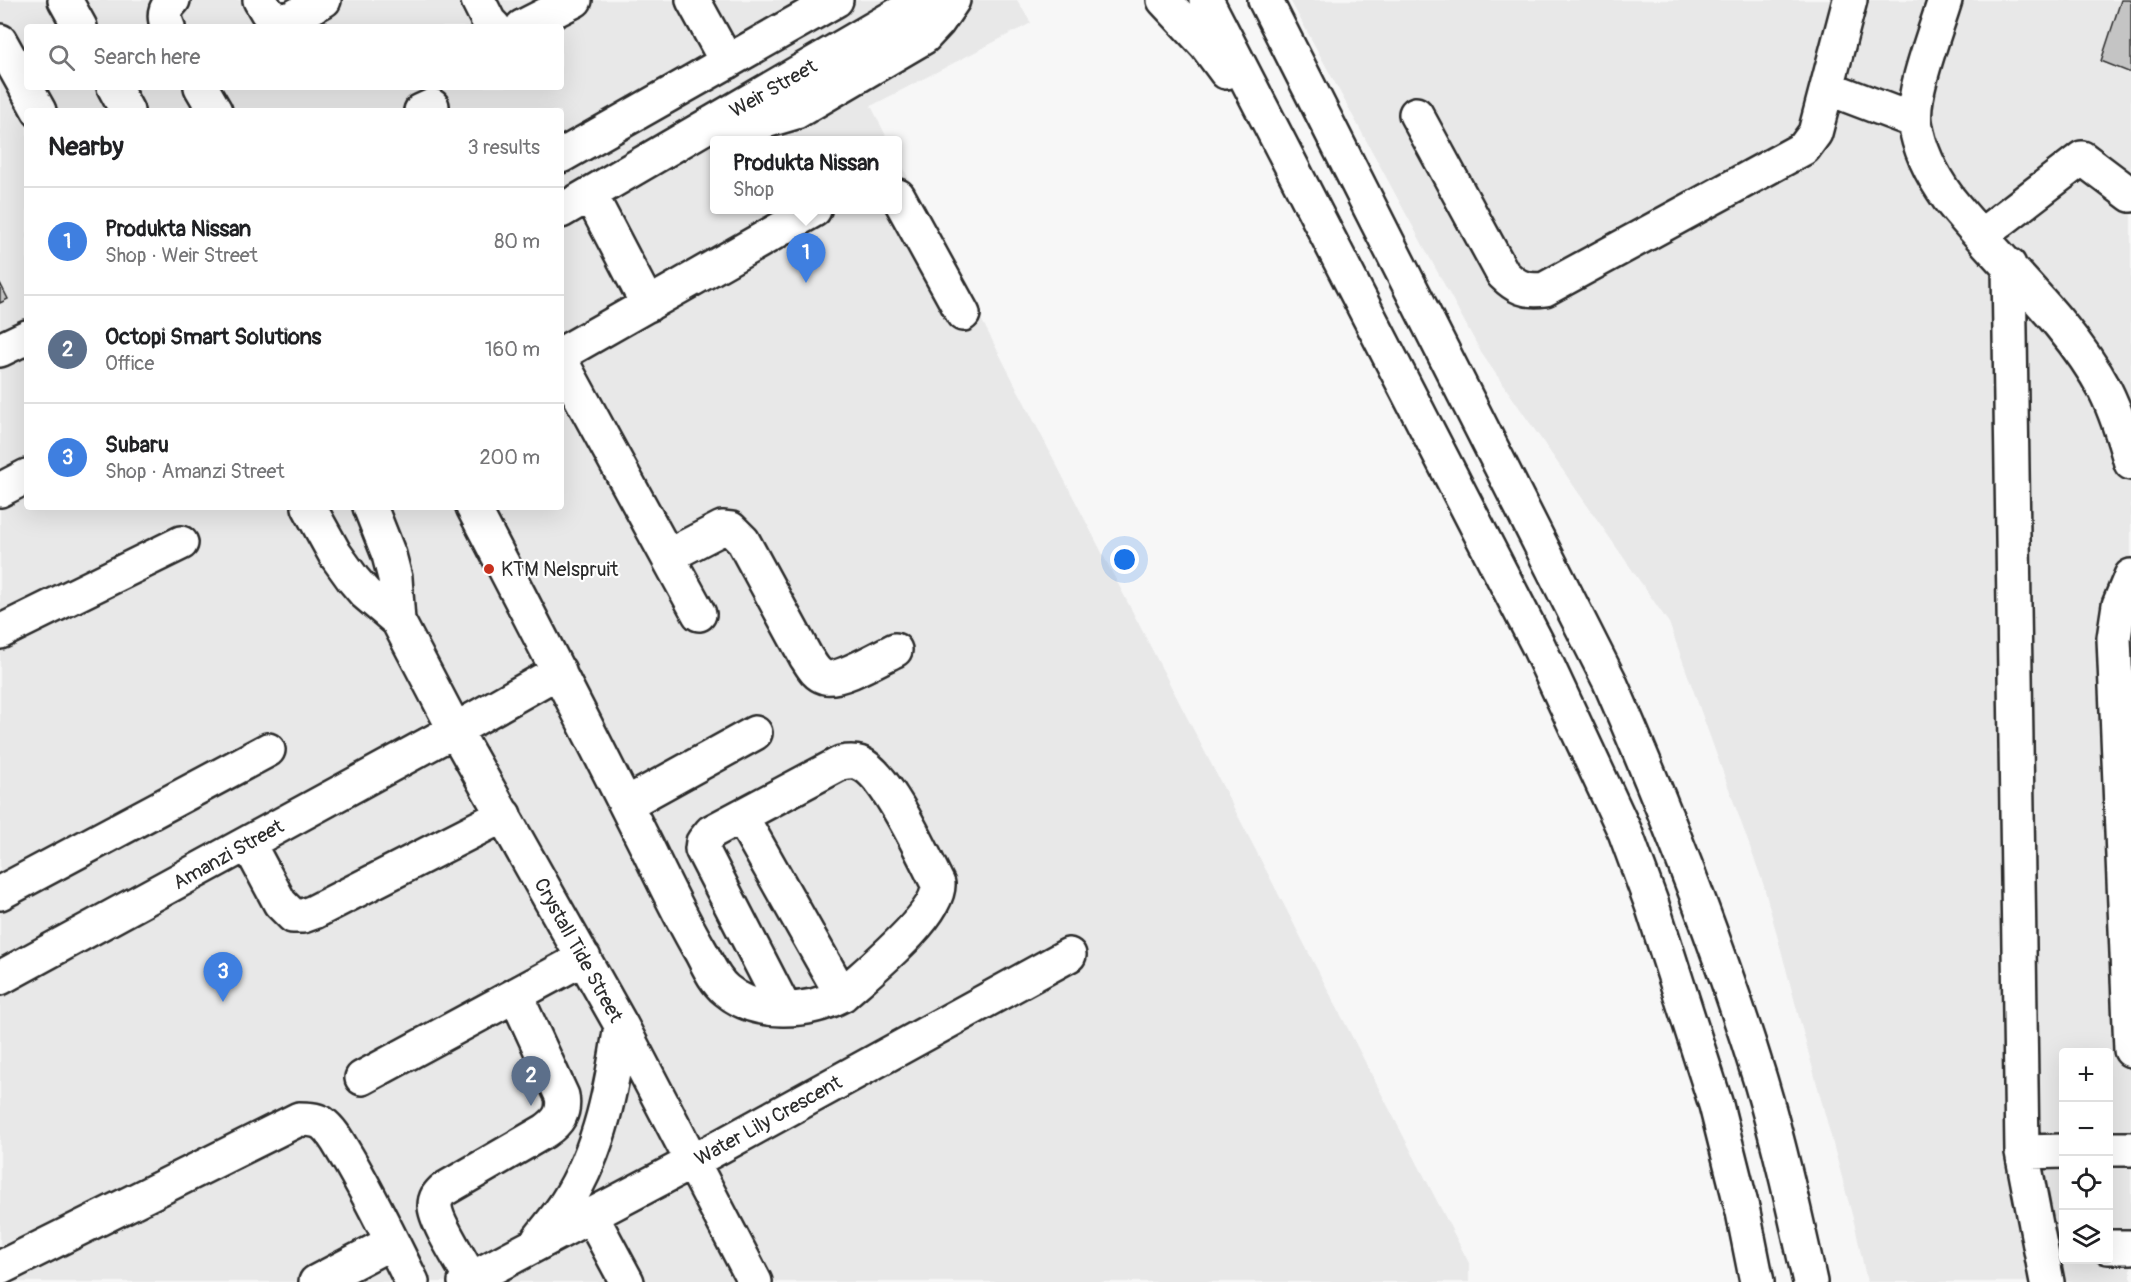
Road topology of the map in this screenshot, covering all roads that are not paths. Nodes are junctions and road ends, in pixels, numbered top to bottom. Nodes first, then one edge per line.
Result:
1 (65, 0) edge
2 (173, 0) edge
3 (260, 0) edge
4 (324, 0) edge
5 (478, 0) edge
6 (575, 0) edge
7 (693, 0) edge
8 (836, 0) edge
9 (923, 0) edge
10 (953, 0) edge
11 (1164, 0) edge
12 (1206, 0) edge
13 (1265, 0) edge
14 (1850, 0) edge
15 (1945, 0) edge
16 (78, 24) edge
17 (167, 24) edge
18 (492, 24) edge
19 (528, 24) edge
20 (0, 41) edge
21 (727, 62) junction
22 (24, 84) edge
23 (1828, 88) junction
24 (27, 90) edge
25 (116, 90) edge
26 (203, 90) edge
27 (37, 108) edge
28 (125, 108) edge
29 (212, 108) edge
30 (1416, 114) dead end
31 (1915, 121) junction
32 (714, 122) junction
33 (1276, 138) junction
34 (564, 154) edge
35 (590, 194) junction
36 (2131, 195) edge
37 (902, 205) edge
38 (564, 210) edge
39 (807, 214) edge
40 (1982, 235) junction
41 (2008, 266) junction
42 (648, 305) junction
43 (963, 314) dead end
44 (24, 338) edge
45 (0, 350) edge
46 (564, 352) edge
47 (564, 366) edge
48 (2129, 452) edge
49 (24, 478) edge
50 (0, 490) edge
51 (311, 510) edge
52 (371, 510) edge
53 (475, 510) edge
54 (181, 543) dead end
55 (668, 556) junction
56 (2131, 576) edge
57 (699, 614) dead end
58 (398, 621) junction
59 (0, 632) edge
60 (895, 650) dead end
61 (559, 671) junction
62 (455, 730) junction
63 (755, 733) dead end
64 (268, 750) dead end
65 (626, 804) junction
66 (504, 815) junction
67 (741, 816) junction
68 (248, 843) junction
69 (0, 893) edge
70 (731, 905) junction
71 (687, 927) junction
72 (1069, 955) dead end
73 (584, 958) junction
74 (3, 969) edge
75 (842, 995) junction
76 (516, 996) junction
77 (784, 1008) junction
78 (621, 1025) junction
79 (2131, 1050) edge
80 (362, 1078) dead end
81 (2113, 1149) edge
82 (2131, 1149) edge
83 (2059, 1151) edge
84 (2022, 1152) junction
85 (692, 1162) junction
86 (591, 1215) junction
87 (392, 1242) junction
88 (535, 1246) junction
89 (2052, 1246) edge
90 (2113, 1247) edge
91 (2131, 1247) edge
92 (0, 1268) edge
93 (468, 1281) edge
94 (316, 1282) edge
95 (412, 1282) edge
96 (627, 1282) edge
97 (755, 1282) edge
98 (1757, 1282) edge
99 (1810, 1282) edge
100 (2047, 1282) edge

1 - 16 main road
2 - 17 main road
3 - 4 main road
5 - 18 main road
6 - 19 main road
7 - 21 main road
8 - 21 main road
9 - 32 main road, Weir Street
10 - 32 main road
11 - 33 main road
12 - 33 main road
13 - 99 main road
14 - 23 main road
15 - 31 main road
20 - 22 main road
21 - 34 main road
23 - 30 main road
23 - 31 main road
24 - 27 main road
25 - 28 main road
26 - 29 main road
31 - 40 main road
32 - 35 main road, Weir Street
33 - 98 main road
35 - 38 main road, Weir Street
35 - 42 main road
36 - 40 main road
37 - 43 main road
39 - 42 main road
40 - 41 main road
41 - 48 main road
41 - 84 main road
42 - 46 main road
44 - 45 main road
47 - 55 main road
49 - 50 main road
51 - 58 main road, Crystall Tide Street
52 - 58 main road, Crystall Tide Street
53 - 61 main road
54 - 59 main road
55 - 57 main road
55 - 60 main road
56 - 79 main road
58 - 62 main road, Crystall Tide Street
61 - 62 main road, Amanzi Street
61 - 65 main road
62 - 66 main road, Crystall Tide Street
62 - 68 main road, Amanzi Street
63 - 65 main road
64 - 69 main road
65 - 71 main road
66 - 68 main road
66 - 73 main road, Crystall Tide Street
67 - 70 main road
67 - 75 main road
67 - 75 main road
68 - 74 main road, Amanzi Street
70 - 71 main road
70 - 77 main road
71 - 77 main road
72 - 85 main road, Water Lily Crescent
73 - 76 main road
73 - 78 main road, Crystall Tide Street
75 - 77 main road
76 - 80 main road
76 - 93 main road
78 - 85 main road, Crystall Tide Street
78 - 88 main road
81 - 82 main road
83 - 84 main road
84 - 89 main road
85 - 86 main road, Water Lily Crescent
85 - 97 main road, Crystall Tide Street
86 - 88 main road, Water Lily Crescent
86 - 96 main road
87 - 92 main road
87 - 94 main road
87 - 95 main road
88 - 93 main road, Water Lily Crescent
89 - 100 main road
90 - 91 main road

